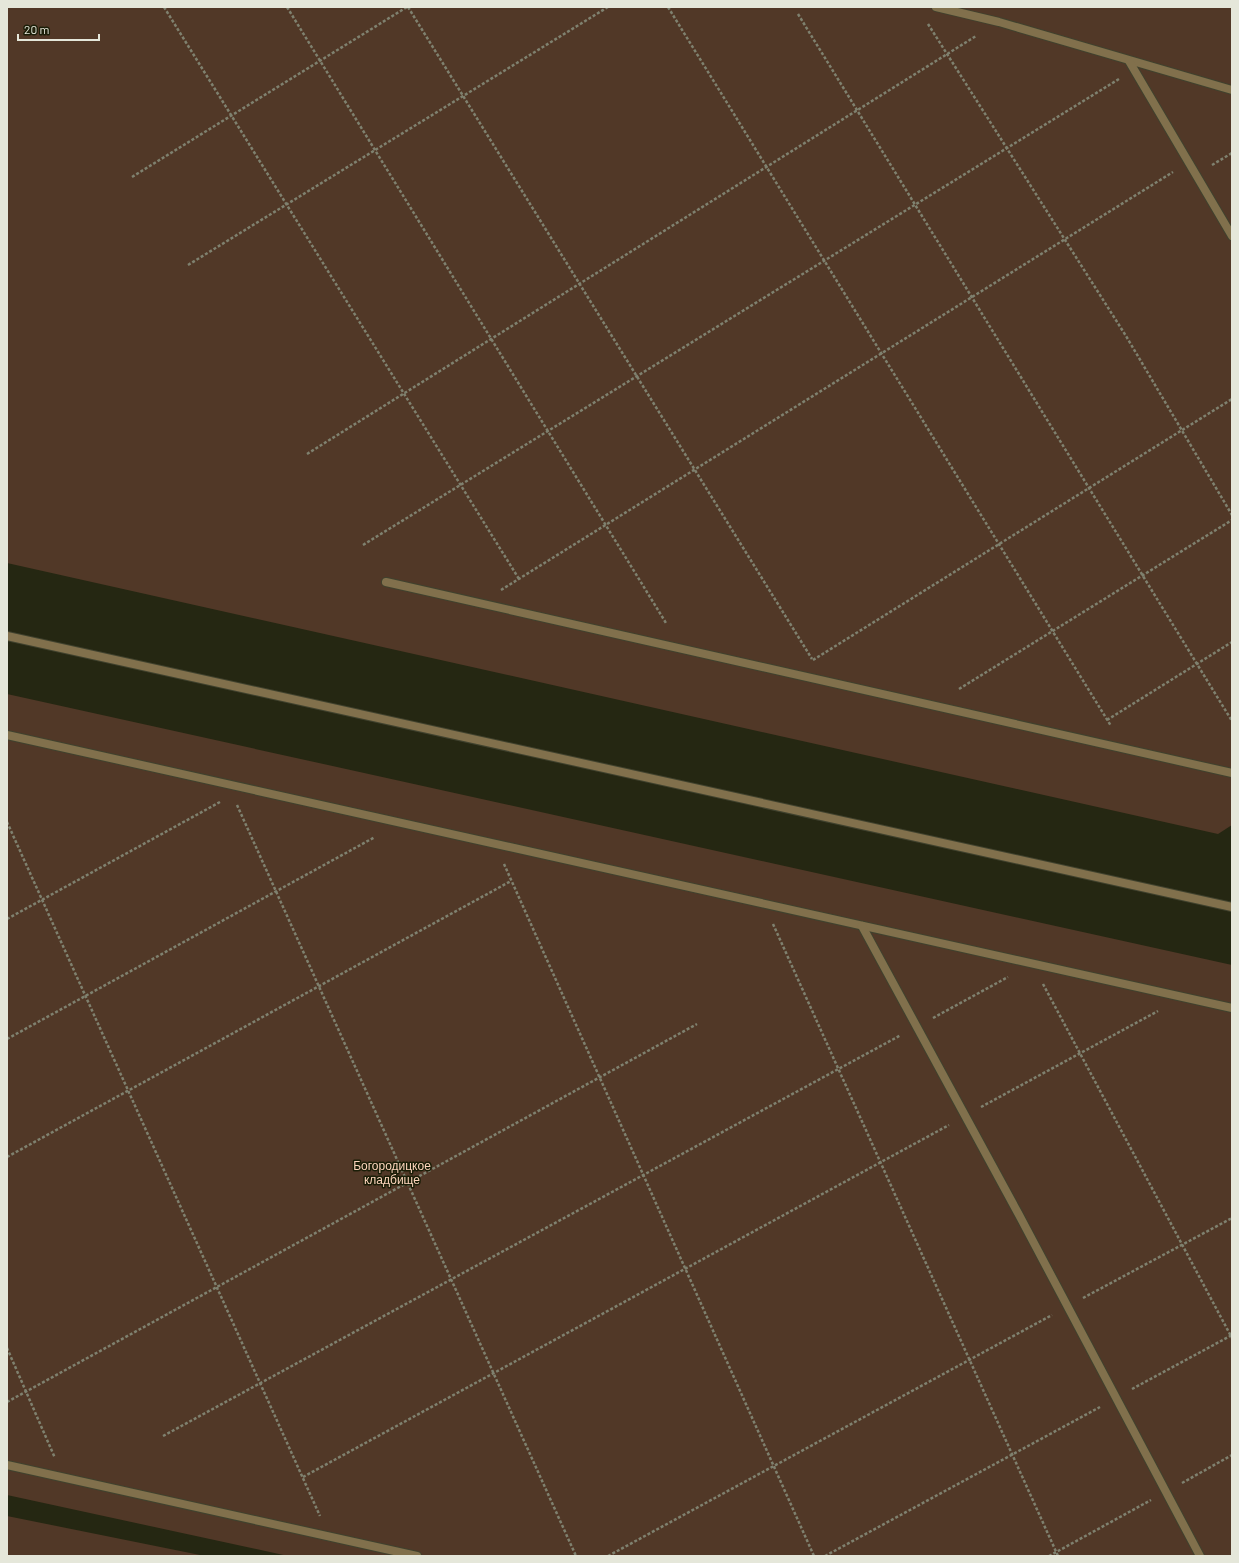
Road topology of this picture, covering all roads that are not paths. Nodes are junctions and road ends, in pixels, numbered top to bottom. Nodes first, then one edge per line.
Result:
1 (936, 7) edge
2 (1129, 61) junction
3 (1232, 90) edge
4 (1232, 236) edge
5 (386, 582) dead end
6 (7, 636) edge
7 (7, 735) edge
8 (1232, 773) edge
9 (1232, 907) edge
10 (862, 926) junction
11 (1232, 1008) edge
12 (7, 1465) edge
13 (417, 1556) edge
14 (1200, 1556) edge

1 - 2 street
2 - 3 street
2 - 4 street
5 - 8 street
6 - 9 street
7 - 10 street
10 - 11 street
10 - 14 street
12 - 13 street

